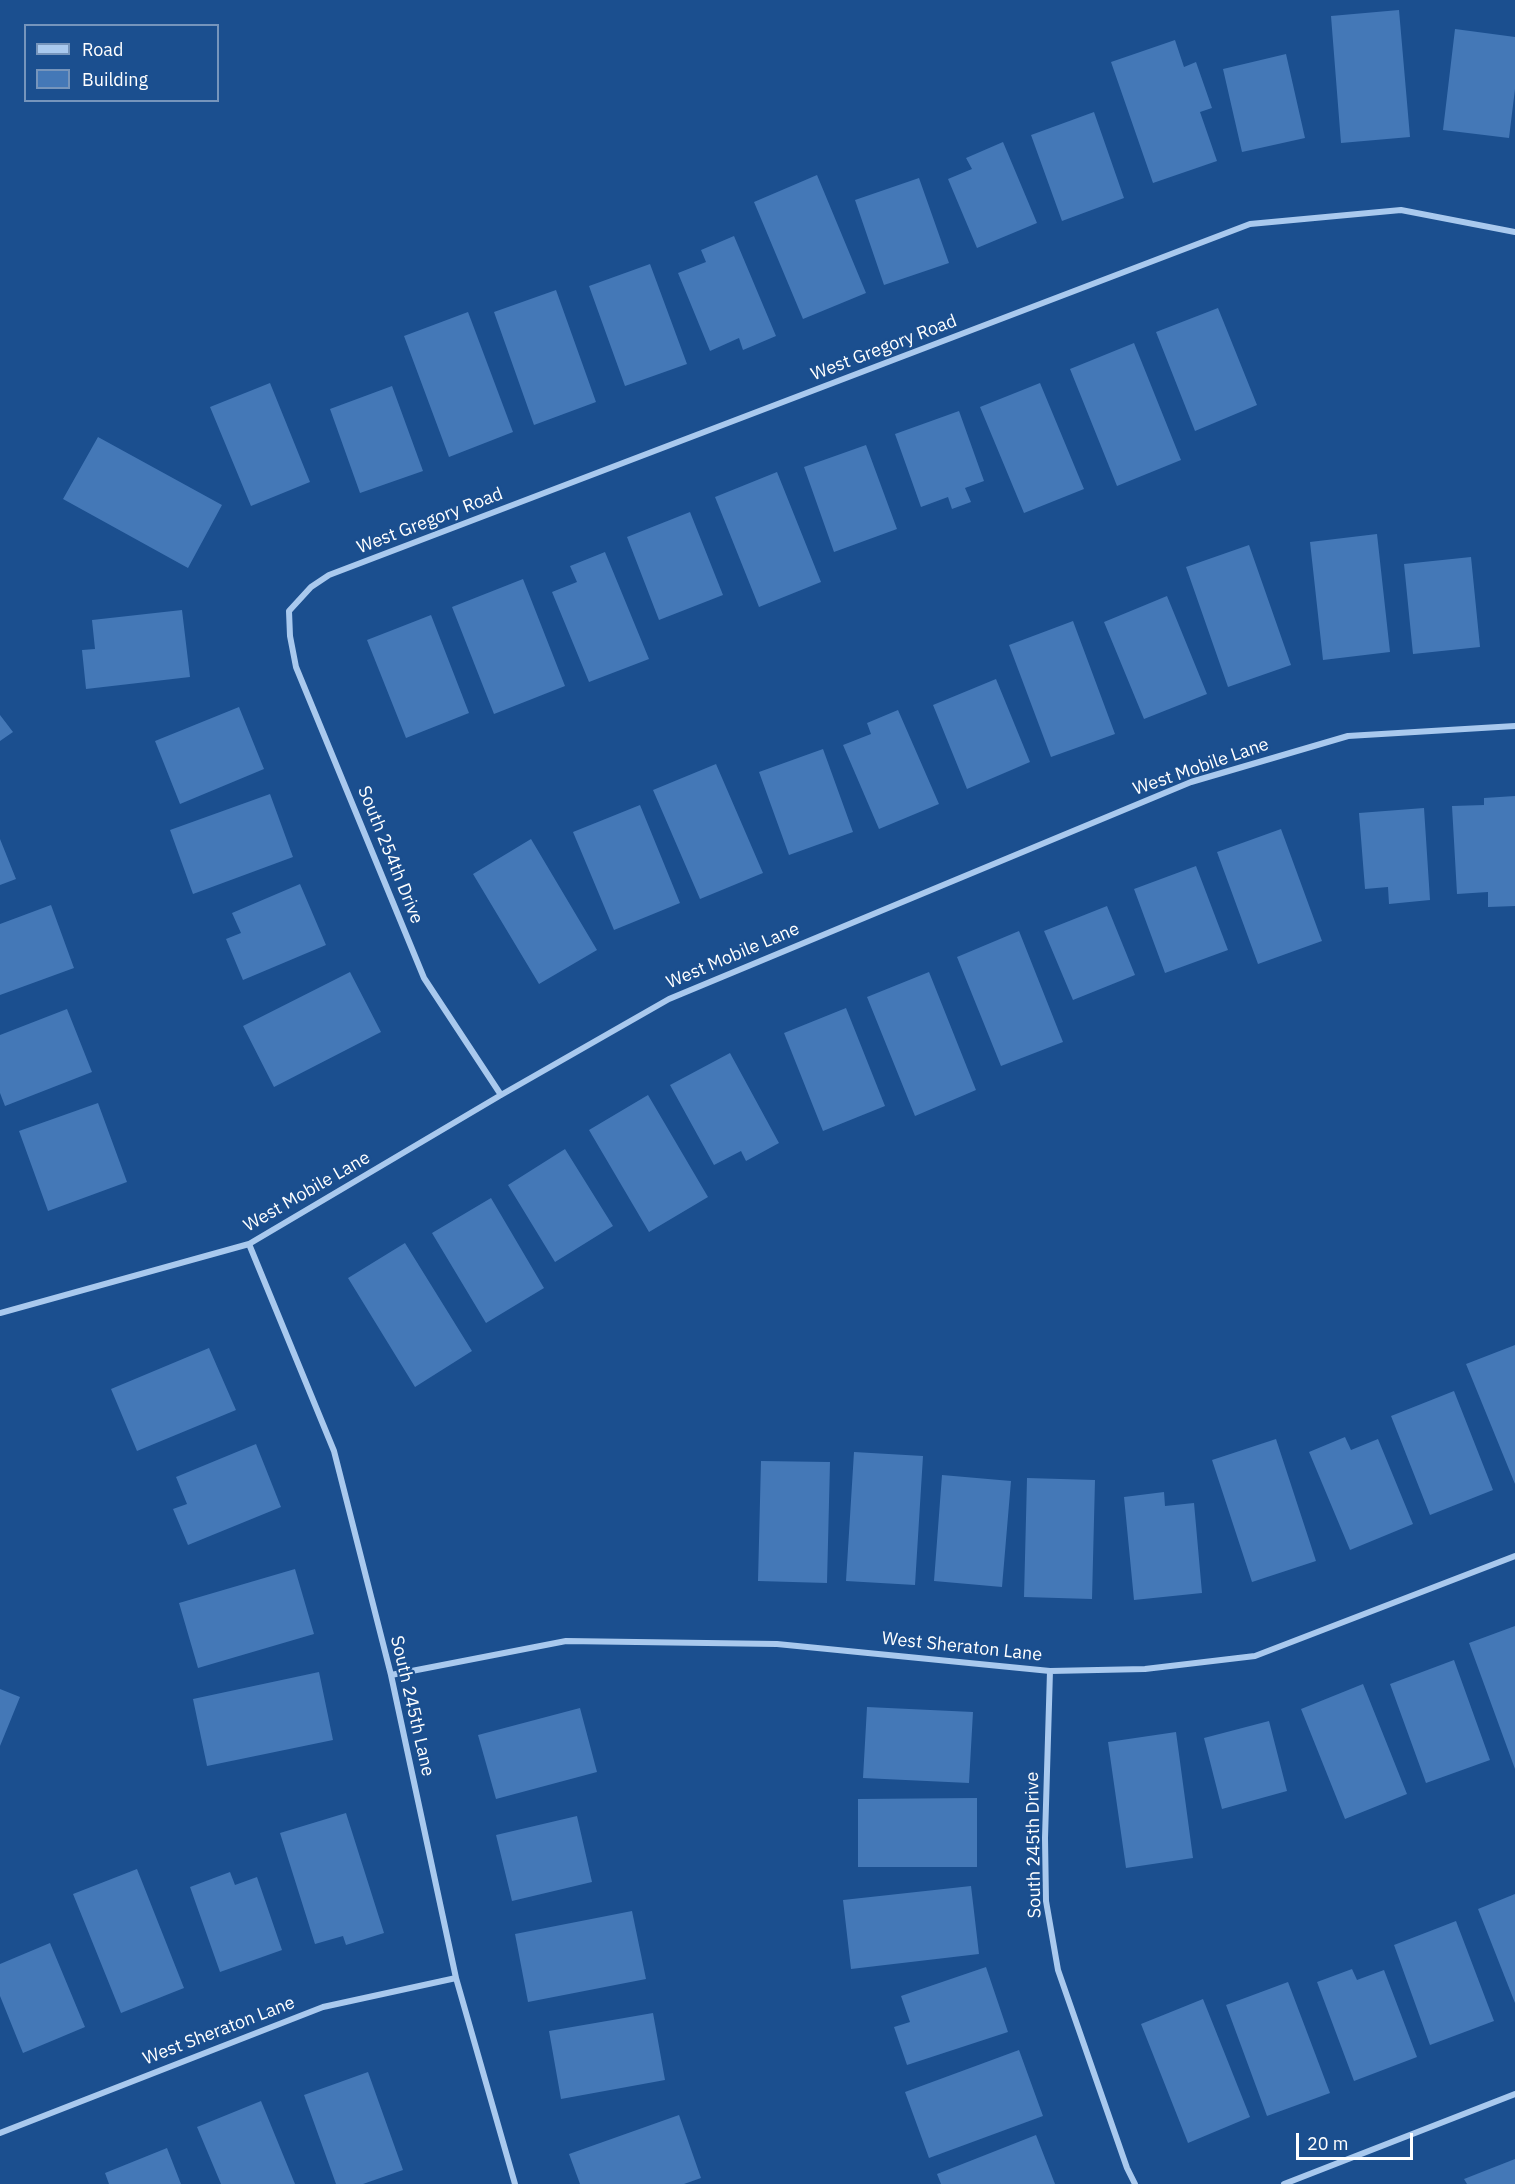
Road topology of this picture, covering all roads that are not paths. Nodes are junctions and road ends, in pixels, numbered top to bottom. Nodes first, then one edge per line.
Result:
1 (1515, 232) edge
2 (289, 611) joint
3 (1515, 726) edge
4 (501, 1095) junction
5 (249, 1244) junction
6 (0, 1313) edge
7 (1515, 1556) edge
8 (1050, 1671) junction
9 (391, 1675) junction
10 (456, 1978) junction
11 (1515, 2094) edge
12 (0, 2133) edge
13 (515, 2184) edge
14 (1135, 2184) edge
15 (1284, 2184) edge

1 - 2 street, West Gregory Road
2 - 4 street, South 254th Drive
3 - 4 street, West Mobile Lane
4 - 5 street, West Mobile Lane
5 - 6 street, West Mobile Lane
5 - 9 street, South 245th Lane
7 - 8 street, West Sheraton Lane
8 - 9 street, West Sheraton Lane
8 - 14 street, South 245th Drive
9 - 10 street, South 245th Lane
10 - 12 street, West Sheraton Lane
10 - 13 street, South 245th Lane
11 - 15 street

